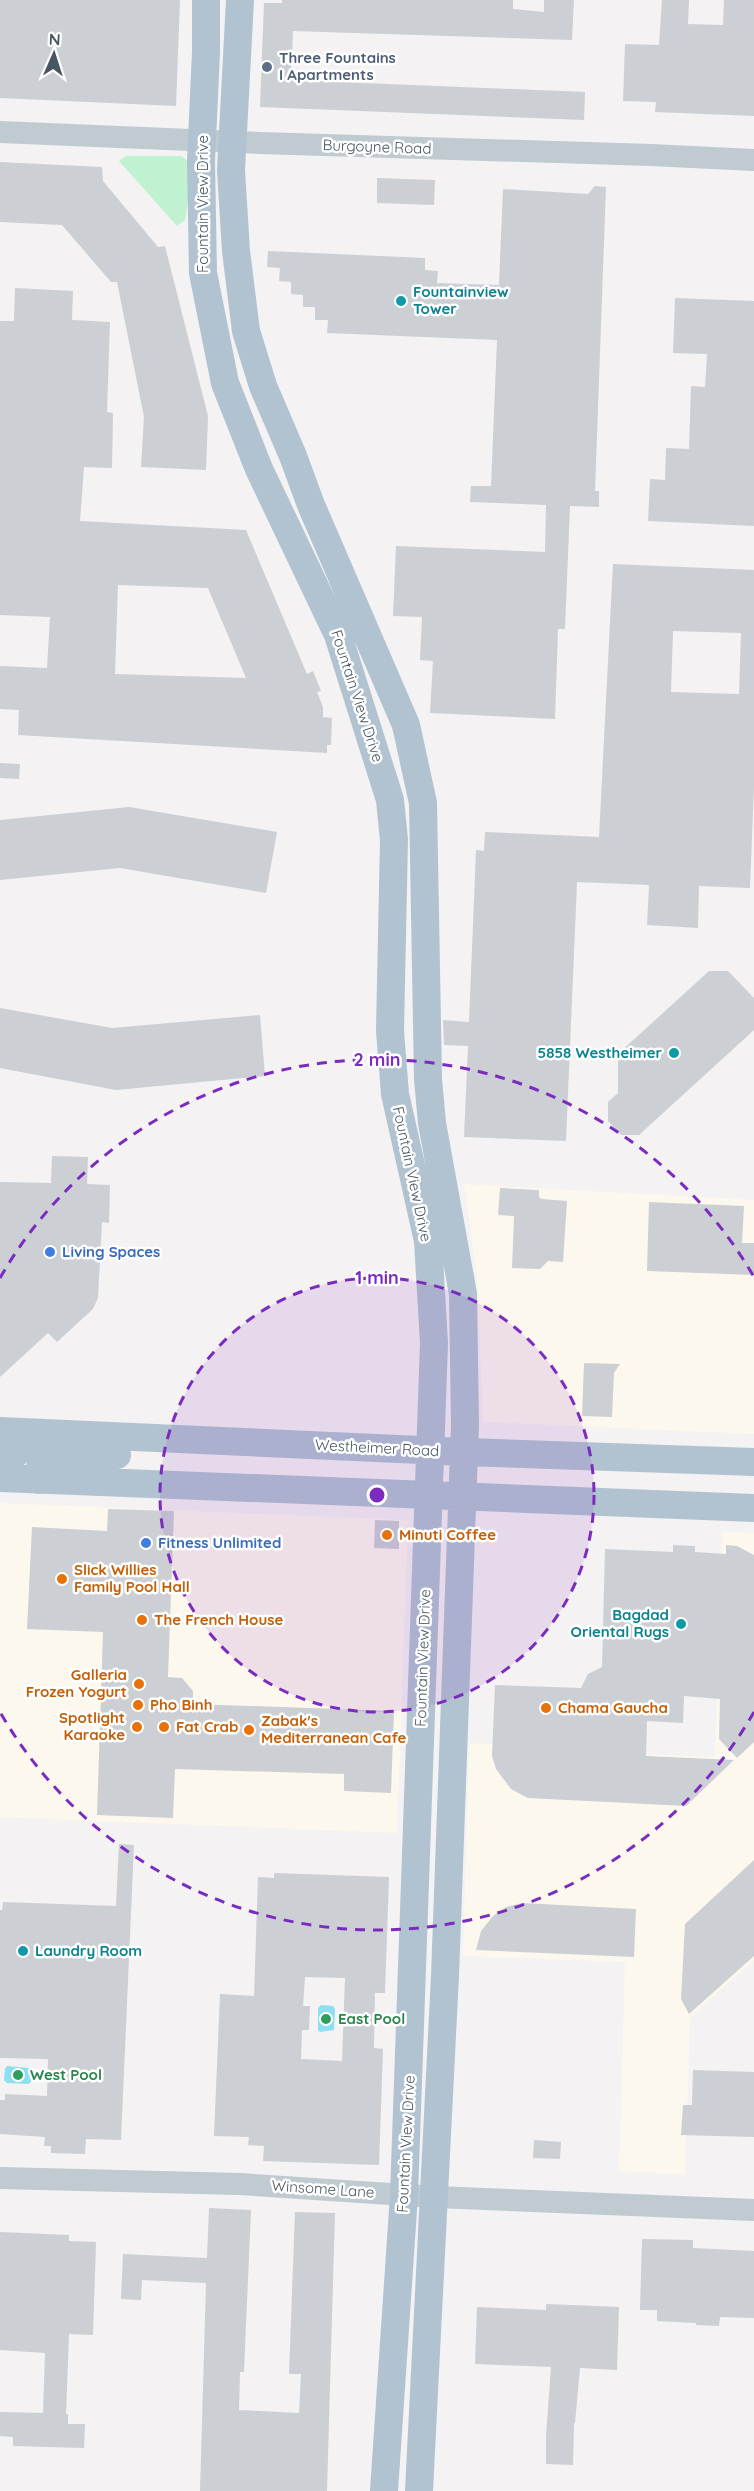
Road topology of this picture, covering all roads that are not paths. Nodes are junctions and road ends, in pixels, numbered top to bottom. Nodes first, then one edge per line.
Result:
1 (206, 0) edge
2 (240, 0) edge
3 (0, 132) edge
4 (202, 141) junction
5 (232, 142) junction
6 (754, 160) edge
7 (293, 456) junction
8 (259, 469) junction
9 (423, 839) junction
10 (394, 840) junction
11 (432, 1123) junction
12 (401, 1127) junction
13 (439, 1158) junction
14 (409, 1162) junction
15 (0, 1431) edge
16 (36, 1432) junction
17 (185, 1439) junction
18 (430, 1450) junction
19 (465, 1452) junction
20 (0, 1456) edge
21 (754, 1462) edge
22 (0, 1478) edge
23 (38, 1480) junction
24 (429, 1496) junction
25 (464, 1498) junction
26 (754, 1508) edge
27 (418, 1826) junction
28 (449, 1827) junction
29 (0, 2178) edge
30 (404, 2195) junction
31 (435, 2197) junction
32 (754, 2210) edge
33 (384, 2491) edge
34 (419, 2491) edge

1 - 4 main road, Fountain View Drive
2 - 5 main road, Fountain View Drive
3 - 4 street, Burgoyne Road
4 - 5 street, Burgoyne Road
4 - 8 main road, Fountain View Drive
5 - 6 street, Burgoyne Road
5 - 7 main road, Fountain View Drive
7 - 8 main road
7 - 9 main road, Fountain View Drive
8 - 10 main road, Fountain View Drive
9 - 10 main road
9 - 11 main road, Fountain View Drive
10 - 12 main road, Fountain View Drive
11 - 12 main road
11 - 13 main road, Fountain View Drive
12 - 14 main road, Fountain View Drive
13 - 14 main road
13 - 19 main road, Fountain View Drive
14 - 18 main road, Fountain View Drive
15 - 16 main road, Westheimer Road
16 - 17 main road, Westheimer Road
16 - 20 main road
17 - 18 main road, Westheimer Road
17 - 23 main road
18 - 19 main road, Westheimer Road
18 - 24 main road, Fountain View Drive
19 - 21 main road, Westheimer Road
19 - 25 main road, Fountain View Drive
22 - 23 main road
23 - 24 main road
24 - 25 main road
24 - 27 main road, Fountain View Drive
25 - 26 main road
25 - 28 main road, Fountain View Drive
27 - 28 main road
27 - 30 main road, Fountain View Drive
28 - 31 main road, Fountain View Drive
29 - 30 street, Winsome Lane
30 - 31 street, Winsome Lane
30 - 33 main road, Fountain View Drive
31 - 32 street, Winsome Lane
31 - 34 main road, Fountain View Drive

